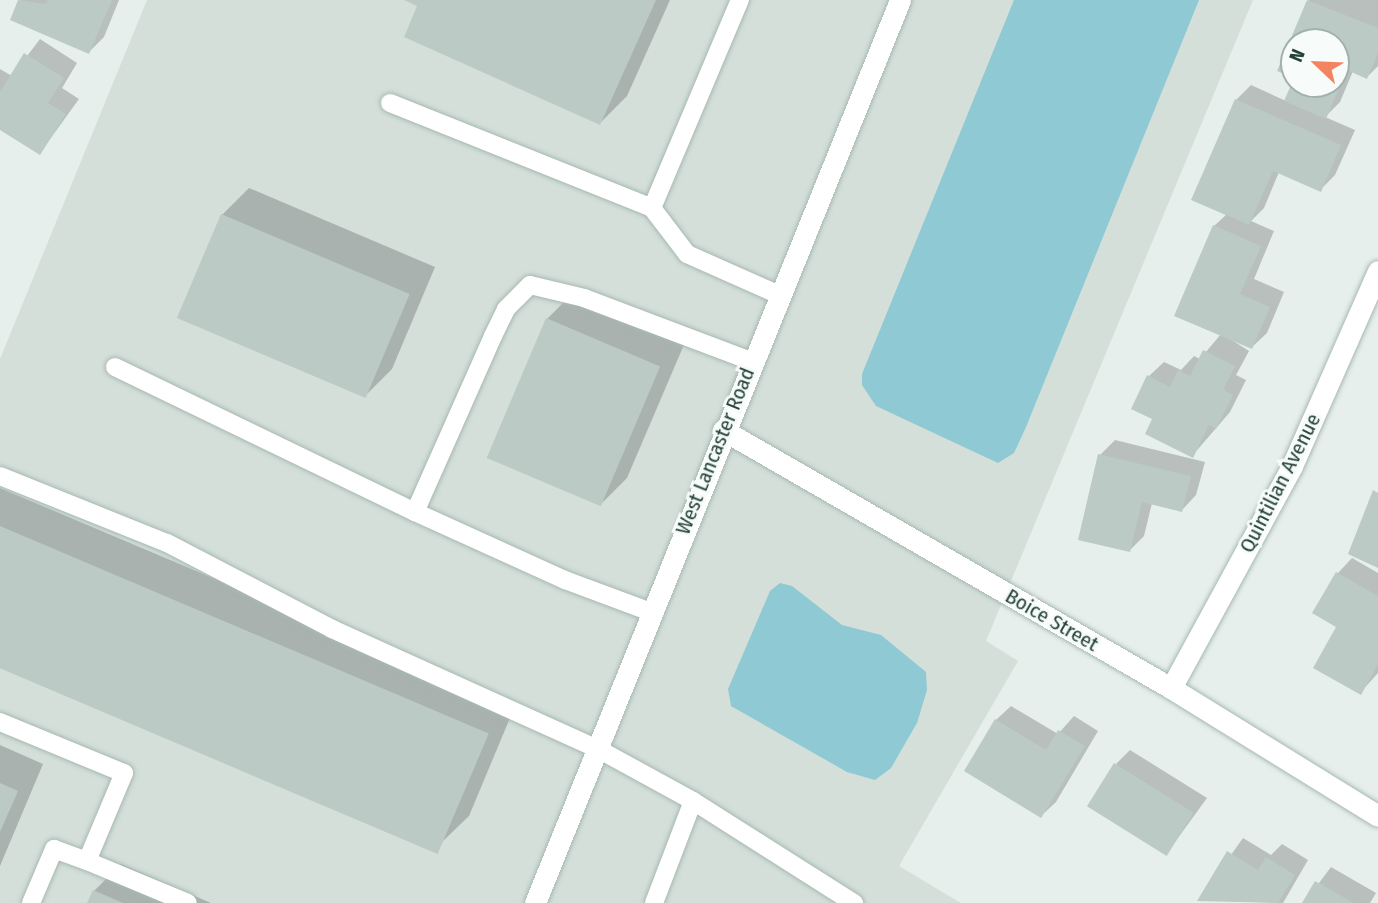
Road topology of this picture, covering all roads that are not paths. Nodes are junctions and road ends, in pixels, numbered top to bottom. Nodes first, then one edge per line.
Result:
1 (740, 0) edge
2 (900, 0) edge
3 (390, 103) dead end
4 (653, 208) junction
5 (1378, 271) edge
6 (779, 295) junction
7 (751, 361) junction
8 (115, 367) dead end
9 (723, 430) junction
10 (0, 476) edge
11 (415, 512) junction
12 (651, 612) junction
13 (1171, 688) junction
14 (0, 722) edge
15 (598, 748) junction
16 (693, 801) junction
17 (1378, 816) edge
18 (87, 862) junction
19 (31, 903) edge
20 (188, 903) edge
21 (535, 903) edge
22 (654, 903) edge
23 (854, 903) edge

1 - 4 lane
2 - 6 street, West Lancaster Road
3 - 4 lane
4 - 6 lane
5 - 13 street, Quintilian Avenue
6 - 7 street, West Lancaster Road
7 - 9 street, West Lancaster Road
7 - 11 lane
8 - 11 lane
9 - 12 street, West Lancaster Road
9 - 13 street, Boice Street
10 - 15 lane
11 - 12 lane
12 - 15 street, West Lancaster Road
13 - 17 street, Boice Street
14 - 18 lane
15 - 16 lane
15 - 21 street, West Lancaster Road
16 - 22 lane
16 - 23 lane
18 - 19 lane
18 - 20 lane

